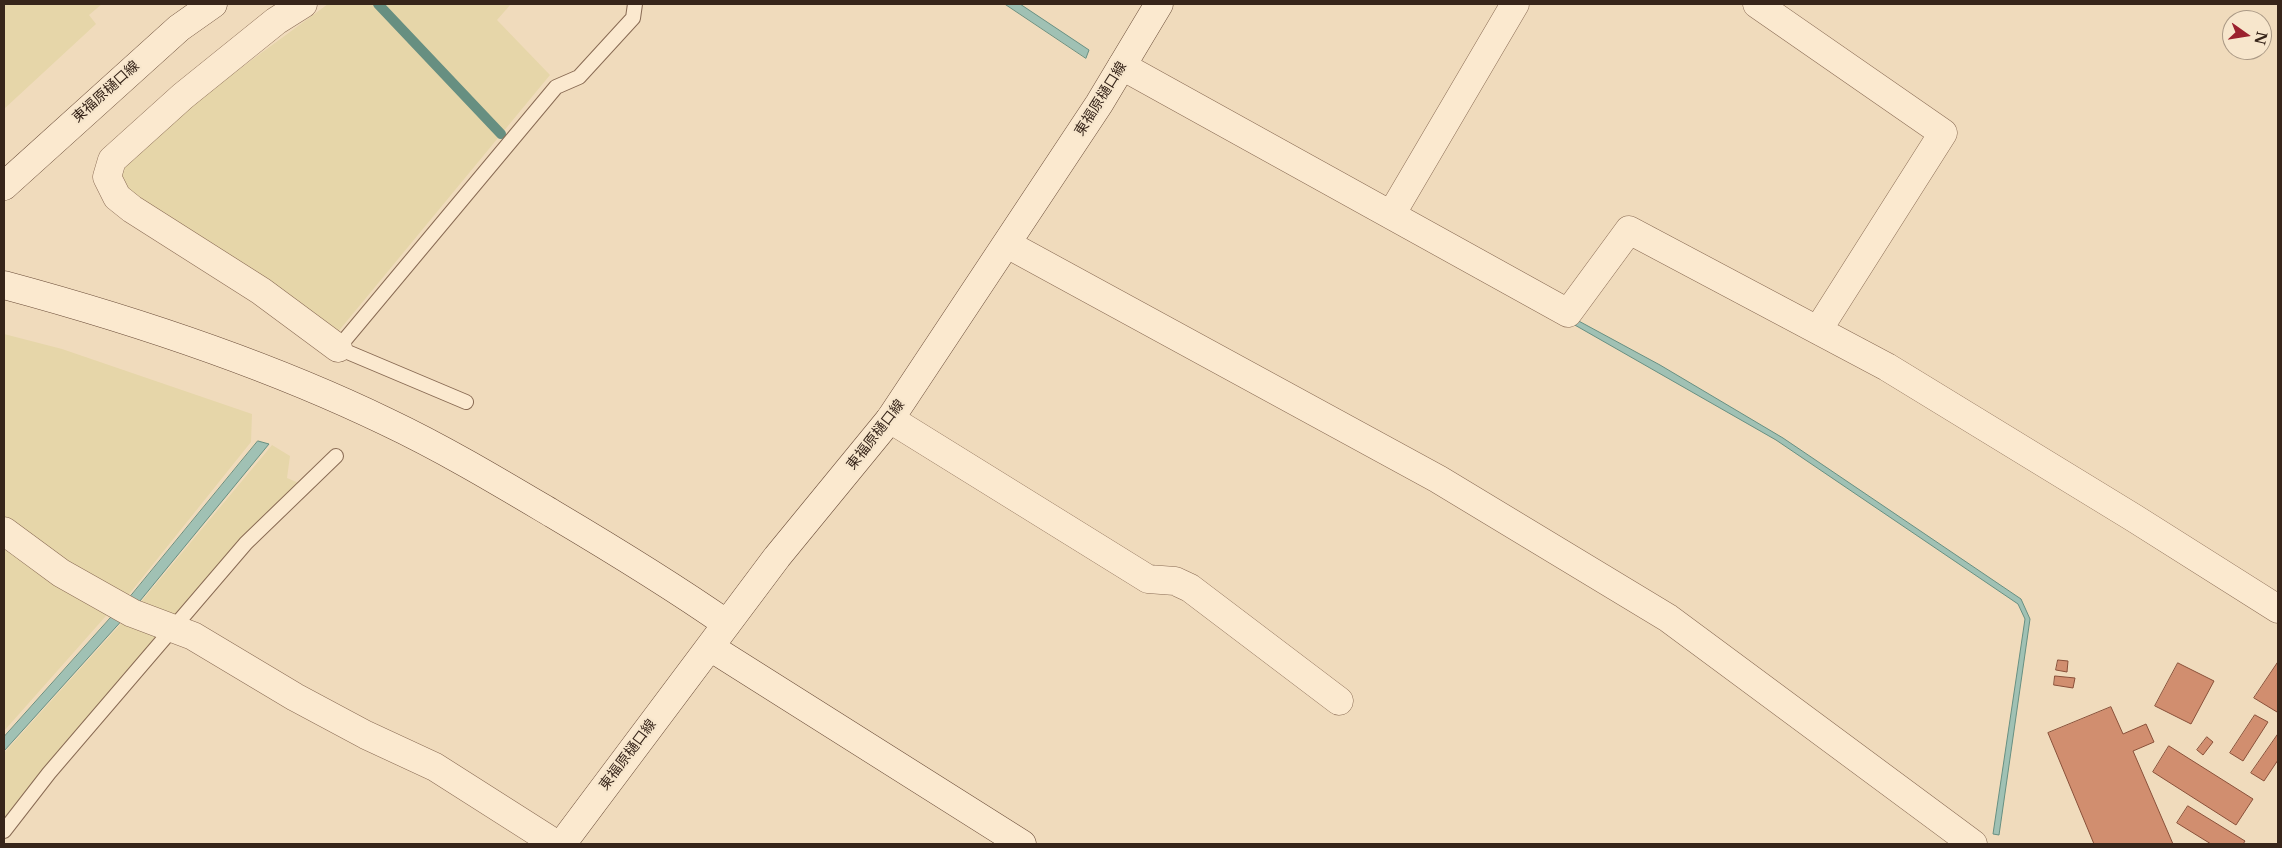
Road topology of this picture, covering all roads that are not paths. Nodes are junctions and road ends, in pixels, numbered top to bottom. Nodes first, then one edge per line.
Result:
1 (213, 4) edge
2 (303, 4) edge
3 (635, 4) edge
4 (1159, 4) edge
5 (1515, 4) edge
6 (1757, 4) edge
7 (1122, 66) junction
8 (4, 186) edge
9 (1391, 215) junction
10 (1007, 244) junction
11 (4, 285) edge
12 (1818, 330) junction
13 (338, 348) junction
14 (466, 402) dead end
15 (890, 419) junction
16 (336, 456) dead end
17 (4, 532) edge
18 (2278, 609) edge
19 (727, 624) junction
20 (173, 629) junction
21 (710, 647) junction
22 (1339, 701) dead end
23 (4, 831) edge
24 (556, 844) edge
25 (562, 844) edge
26 (1022, 844) edge
27 (1973, 844) edge

1 - 8 street, 東福原樋口線
2 - 13 street
3 - 13 lane
4 - 7 street, 東福原樋口線
5 - 9 street
6 - 12 street
7 - 9 street
7 - 10 street, 東福原樋口線
9 - 12 street
10 - 15 street, 東福原樋口線
10 - 27 street
11 - 19 street
12 - 18 street
13 - 14 lane
15 - 19 street, 東福原樋口線
15 - 22 street
16 - 20 lane
17 - 20 street
19 - 21 street, 東福原樋口線
20 - 23 lane
20 - 24 street
21 - 25 street, 東福原樋口線
21 - 26 street

